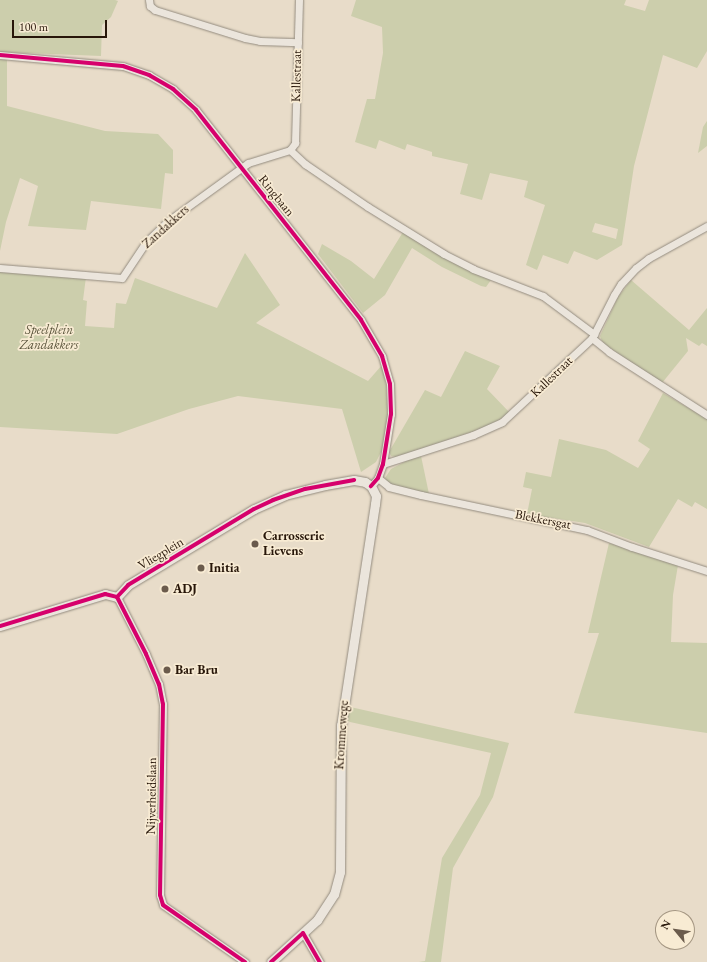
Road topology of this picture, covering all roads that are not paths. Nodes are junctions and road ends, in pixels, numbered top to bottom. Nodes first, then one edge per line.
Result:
1 (149, 0) edge
2 (298, 0) edge
3 (298, 42) junction
4 (0, 56) edge
5 (290, 150) junction
6 (240, 168) junction
7 (707, 226) edge
8 (0, 268) edge
9 (593, 336) junction
10 (707, 415) edge
11 (383, 464) junction
12 (378, 478) junction
13 (371, 486) junction
14 (707, 571) edge
15 (117, 597) junction
16 (0, 626) edge
17 (304, 933) junction
18 (245, 962) edge
19 (271, 962) edge
20 (320, 962) edge

1 - 3 street
2 - 3 street, Kallestraat
3 - 5 street, Kallestraat
4 - 6 street, Ringbaan
5 - 6 street
5 - 9 street
6 - 8 street, Zandakkers
6 - 11 street, Ringbaan
7 - 9 street, Kallestraat
9 - 10 street
9 - 11 street, Kallestraat
11 - 12 street, Ringbaan
12 - 13 street, Ringbaan
12 - 14 street, Blekkersgat
13 - 15 street, Vliegplein
13 - 17 street, Krommewege
15 - 16 street
15 - 18 street, Nijverheidslaan
17 - 19 street, Krommewege
17 - 20 street

